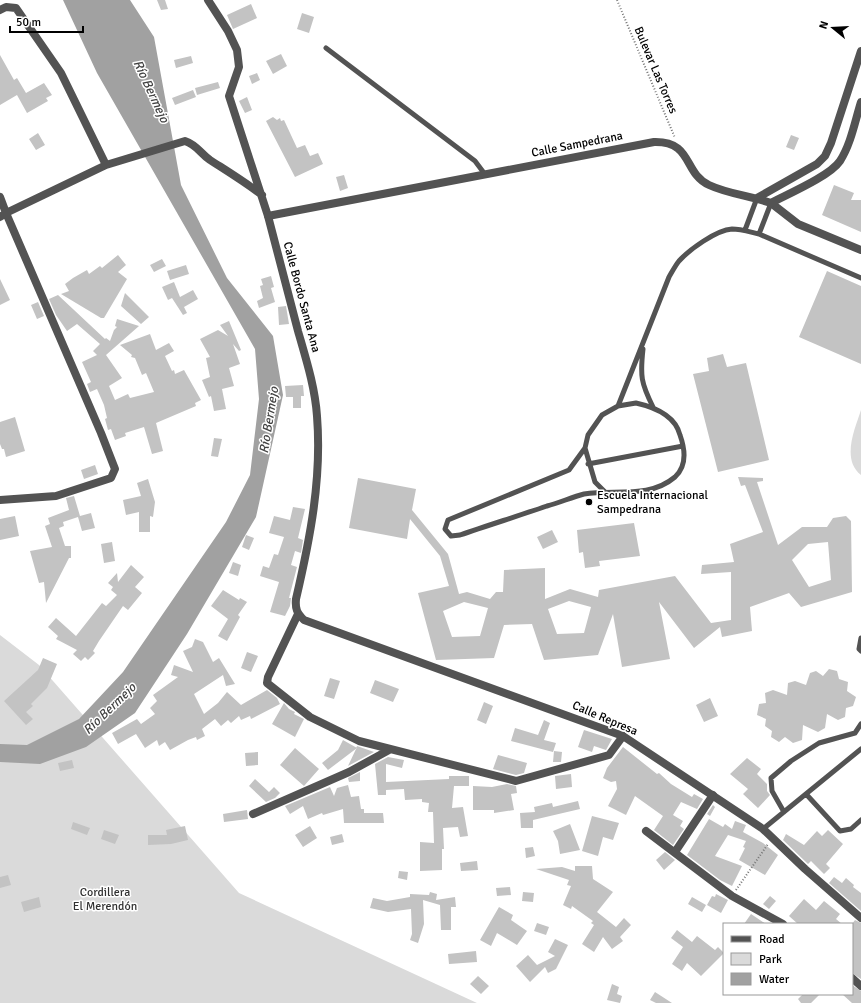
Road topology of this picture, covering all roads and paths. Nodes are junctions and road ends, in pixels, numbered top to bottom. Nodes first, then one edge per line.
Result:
1 (208, 0) edge
2 (617, 0) edge
3 (0, 10) edge
4 (326, 48) dead end
5 (861, 51) edge
6 (861, 102) edge
7 (679, 148) junction
8 (106, 165) junction
9 (484, 173) junction
10 (262, 195) junction
11 (0, 197) edge
12 (757, 198) junction
13 (771, 204) junction
14 (3, 215) edge
15 (268, 216) junction
16 (744, 230) junction
17 (759, 234) junction
18 (861, 250) edge
19 (861, 278) edge
20 (644, 342) junction
21 (618, 406) junction
22 (653, 407) junction
23 (683, 446) junction
24 (585, 448) junction
25 (588, 464) junction
26 (607, 494) junction
27 (0, 500) edge
28 (298, 614) junction
29 (861, 638) edge
30 (861, 651) edge
31 (861, 724) edge
32 (858, 733) edge
33 (623, 736) junction
34 (861, 749) edge
35 (389, 750) junction
36 (806, 794) junction
37 (713, 795) junction
38 (784, 812) junction
39 (253, 814) dead end
40 (861, 820) edge
41 (763, 829) junction
42 (646, 831) dead end
43 (766, 848) dead end
44 (675, 852) junction
45 (732, 896) junction
46 (861, 918) edge
47 (781, 923) edge
48 (853, 979) edge
49 (861, 986) edge

1 - 10 street, Calle Bordo Santa Ana
2 - 7 path, Bulevar Las Torres
3 - 8 street
4 - 9 lane
5 - 12 street
6 - 13 street
7 - 9 street, Calle Sampedrana
7 - 12 street
8 - 10 street
8 - 14 street
9 - 15 street, Calle Sampedrana
10 - 15 street, Calle Bordo Santa Ana
11 - 14 street
12 - 13 street
12 - 16 lane
13 - 17 lane
13 - 18 street
14 - 27 street
15 - 28 street, Calle Bordo Santa Ana
16 - 17 lane
16 - 20 lane
17 - 19 lane
20 - 21 lane
20 - 22 lane
21 - 22 lane
21 - 24 lane
22 - 23 lane
23 - 25 lane
23 - 26 lane
24 - 25 lane
24 - 26 lane
25 - 26 lane
28 - 33 street, Calle Represa
28 - 35 street
29 - 30 lane
31 - 32 lane
32 - 38 lane
33 - 35 street
33 - 37 street, Calle Represa
34 - 36 lane
35 - 39 street
36 - 38 lane
36 - 40 lane
37 - 41 street, Calle Represa
37 - 44 street
38 - 41 lane
41 - 46 street, Calle Represa
42 - 44 street
43 - 45 path
44 - 45 street
45 - 47 street
48 - 49 street

